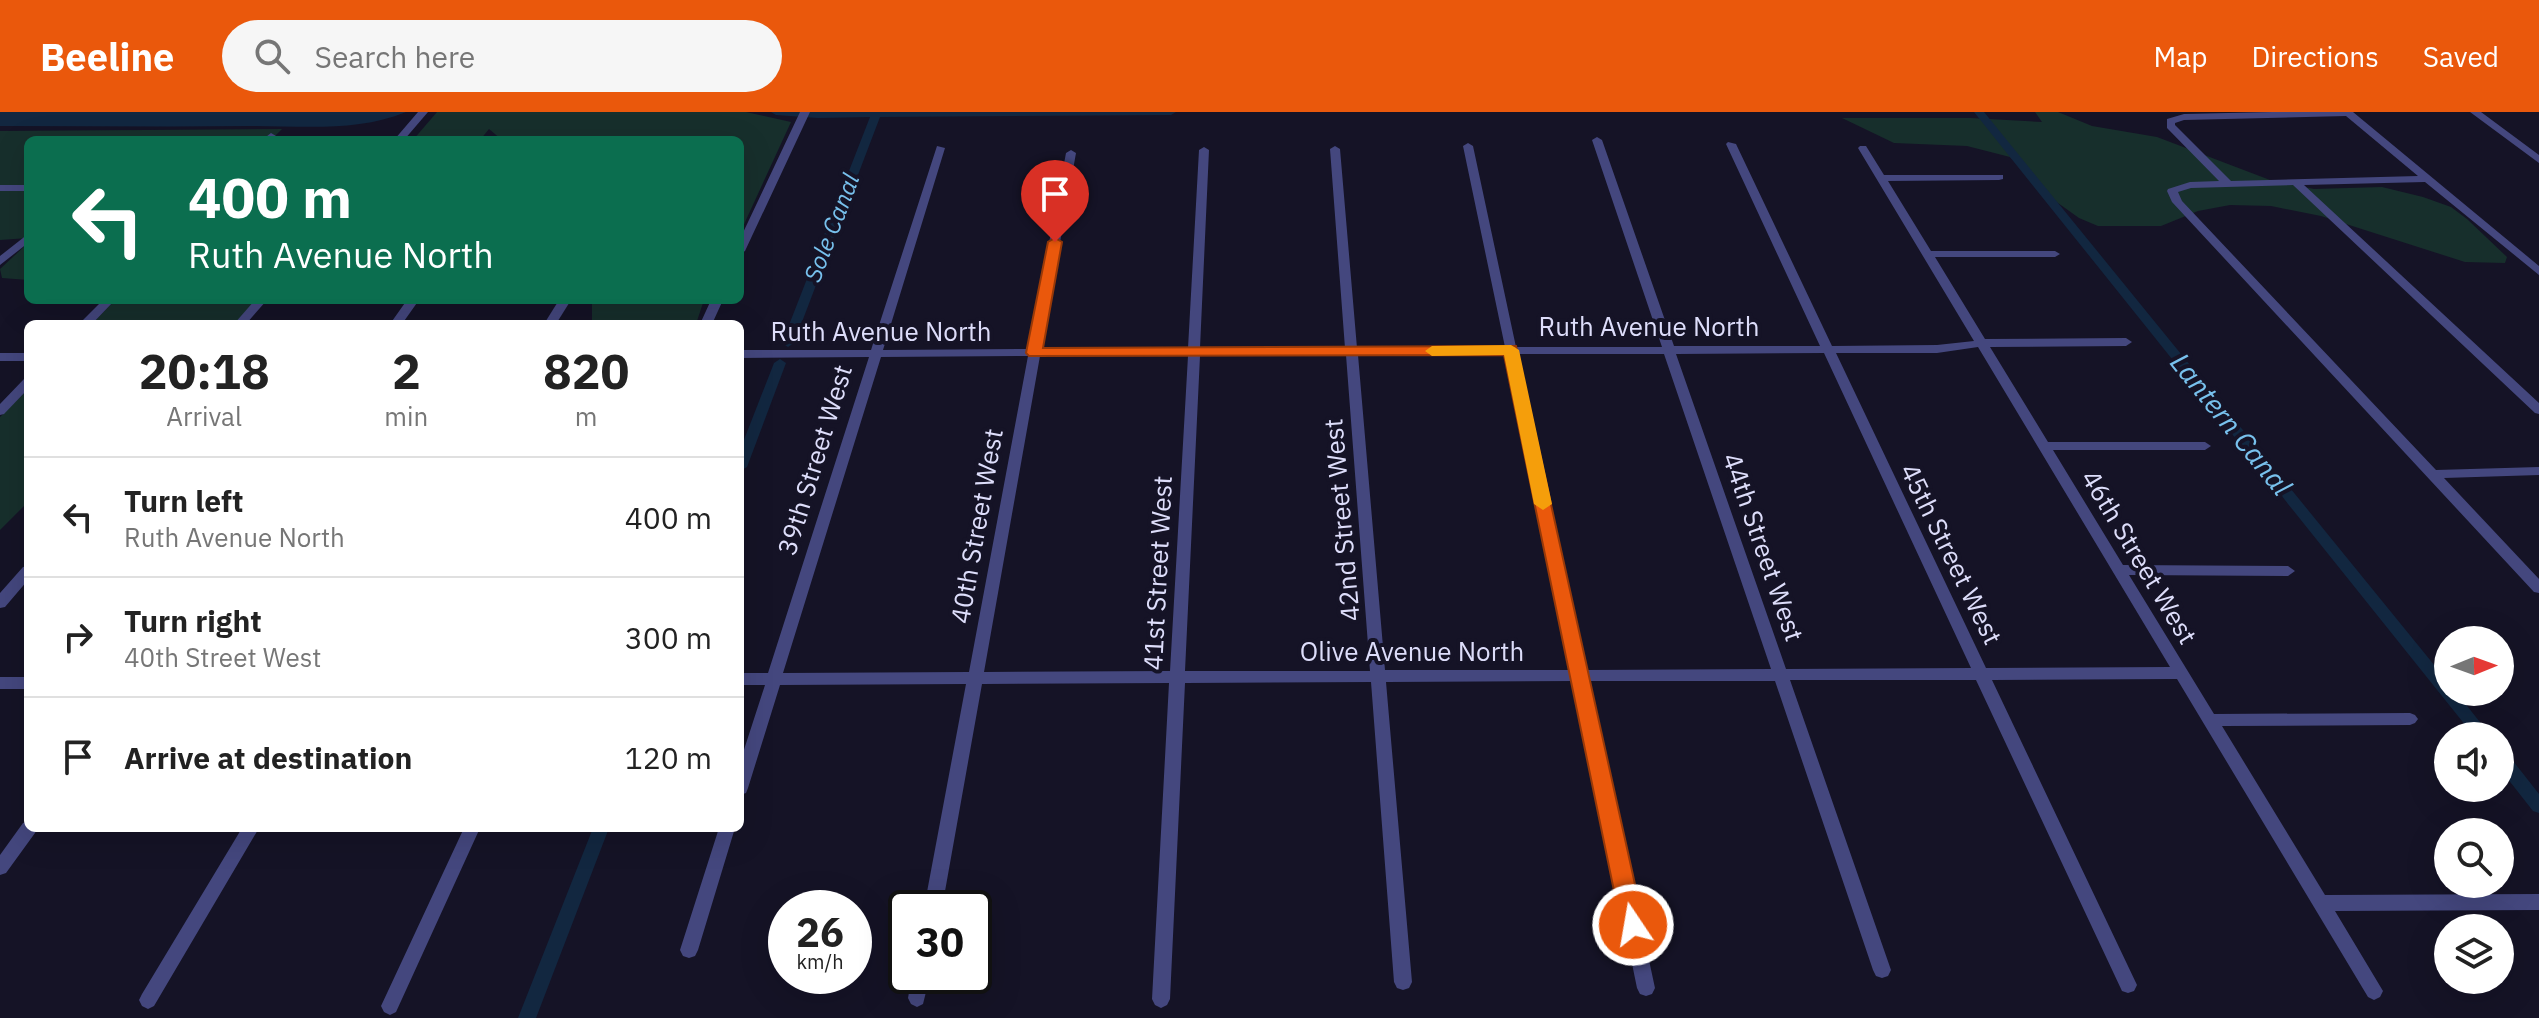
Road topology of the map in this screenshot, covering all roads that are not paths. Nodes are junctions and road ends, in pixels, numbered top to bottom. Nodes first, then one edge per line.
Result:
1 (423, 112) edge
2 (2475, 112) edge
3 (2348, 113) edge
4 (2222, 114) edge
5 (804, 115) edge
6 (402, 136) edge
7 (1597, 140) dead end
8 (1731, 144) dead end
9 (1468, 146) dead end
10 (940, 148) dead end
11 (1863, 148) dead end
12 (1335, 149) dead end
13 (1204, 150) dead end
14 (1071, 153) dead end
15 (2539, 160) edge
16 (1999, 177) dead end
17 (1882, 178) junction
18 (2427, 179) junction
19 (2295, 182) junction
20 (2228, 184) junction
21 (0, 188) edge
22 (24, 188) edge
23 (24, 241) edge
24 (744, 242) edge
25 (1928, 254) junction
26 (2055, 254) dead end
27 (0, 262) edge
28 (2539, 272) edge
29 (105, 304) edge
30 (258, 304) edge
31 (89, 320) edge
32 (244, 320) edge
33 (2126, 342) dead end
34 (1982, 343) junction
35 (1827, 349) junction
36 (1511, 350) junction
37 (1669, 350) junction
38 (1352, 351) junction
39 (1193, 352) junction
40 (876, 353) junction
41 (1034, 353) junction
42 (744, 354) edge
43 (0, 357) edge
44 (24, 357) edge
45 (24, 386) edge
46 (2539, 410) edge
47 (0, 411) edge
48 (2044, 446) junction
49 (2205, 446) dead end
50 (2539, 471) edge
51 (2433, 474) junction
52 (2118, 570) junction
53 (2288, 571) dead end
54 (24, 576) edge
55 (2539, 588) edge
56 (0, 603) edge
57 (1981, 672) junction
58 (2180, 673) junction
59 (1781, 674) junction
60 (1579, 675) junction
61 (1177, 676) junction
62 (1379, 676) junction
63 (977, 678) junction
64 (744, 679) edge
65 (774, 679) junction
66 (0, 683) edge
67 (24, 683) edge
68 (2410, 719) dead end
69 (2210, 720) junction
70 (744, 775) edge
71 (26, 832) edge
72 (249, 832) edge
73 (470, 832) edge
74 (726, 832) edge
75 (0, 868) edge
76 (936, 890) edge
77 (2539, 902) edge
78 (2320, 903) junction
79 (689, 950) dead end
80 (1882, 970) dead end
81 (1403, 982) dead end
82 (2128, 985) dead end
83 (1646, 988) dead end
84 (2374, 991) dead end
85 (918, 994) edge
86 (917, 998) dead end
87 (1161, 999) dead end
88 (148, 1000) dead end
89 (390, 1006) dead end

1 - 6 street
2 - 15 street
3 - 4 street
3 - 18 street
4 - 20 street
5 - 24 street
7 - 37 street, 44th Street West
8 - 35 street, 45th Street West
9 - 36 street
10 - 40 street, 39th Street West
11 - 17 street, 46th Street West
12 - 38 street, 42nd Street West
13 - 39 street, 41st Street West
14 - 41 street, 40th Street West
16 - 17 street
17 - 25 street, 46th Street West
18 - 19 street
18 - 28 street
19 - 20 street
19 - 46 street
20 - 51 street
21 - 22 street
23 - 27 street
25 - 26 street
25 - 34 street, 46th Street West
29 - 31 street
30 - 32 street
33 - 34 street, Ruth Avenue North
34 - 35 street, Ruth Avenue North
34 - 48 street, 46th Street West
35 - 37 street, Ruth Avenue North
35 - 57 street, 45th Street West
36 - 37 street, Ruth Avenue North
36 - 38 street, Ruth Avenue North
36 - 60 street
37 - 59 street, 44th Street West
38 - 39 street, Ruth Avenue North
38 - 62 street, 42nd Street West
39 - 41 street, Ruth Avenue North
39 - 61 street, 41st Street West
40 - 41 street, Ruth Avenue North
40 - 42 street, Ruth Avenue North
40 - 65 street, 39th Street West
41 - 63 street, 40th Street West
43 - 44 street
45 - 47 street
48 - 49 street
48 - 52 street, 46th Street West
50 - 51 street
51 - 55 street
52 - 53 street
52 - 58 street, 46th Street West
54 - 56 street
57 - 58 street, Olive Avenue North
57 - 59 street, Olive Avenue North
57 - 82 street, 45th Street West
58 - 69 street, 46th Street West
59 - 60 street, Olive Avenue North
59 - 80 street, 44th Street West
60 - 62 street, Olive Avenue North
60 - 83 street
61 - 62 street, Olive Avenue North
61 - 63 street, Olive Avenue North
61 - 87 street, 41st Street West
62 - 81 street, 42nd Street West
63 - 65 street, Olive Avenue North
63 - 76 street, 40th Street West
64 - 65 street, Olive Avenue North
65 - 70 street, 39th Street West
66 - 67 street
68 - 69 street
69 - 78 street, 46th Street West
71 - 75 street
72 - 88 street
73 - 89 street
74 - 79 street
77 - 78 street
78 - 84 street, 46th Street West
85 - 86 street

